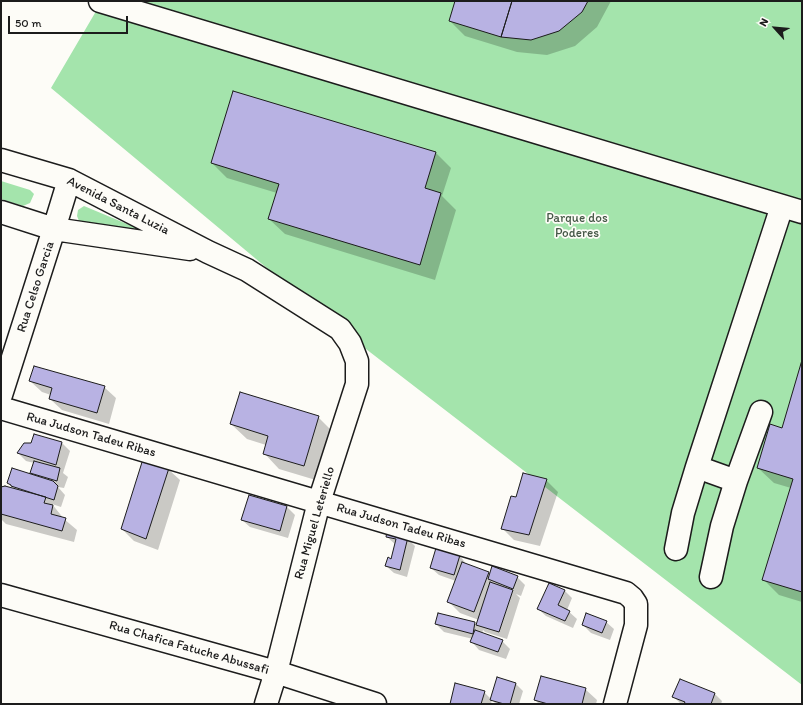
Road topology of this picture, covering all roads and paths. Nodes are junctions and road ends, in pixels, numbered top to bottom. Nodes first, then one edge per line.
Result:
1 (100, 1) edge
2 (1, 160) edge
3 (69, 180) junction
4 (792, 209) edge
5 (1, 212) edge
6 (54, 229) junction
7 (208, 252) junction
8 (350, 343) joint
9 (1, 395) edge
10 (1, 408) edge
11 (761, 412) dead end
12 (697, 467) junction
13 (736, 481) junction
14 (319, 502) junction
15 (676, 548) dead end
16 (711, 577) dead end
17 (1, 595) edge
18 (276, 672) junction
19 (266, 704) edge
20 (375, 704) edge
21 (615, 704) edge

1 - 4 street
2 - 3 street, Avenida Santa Luzia
3 - 6 street, Rua Celso Garcia
3 - 7 street, Avenida Santa Luzia
4 - 12 street
5 - 6 street, Avenida Santa Luzia
6 - 7 street, Avenida Santa Luzia
6 - 9 street, Rua Celso Garcia
7 - 8 street, Avenida Santa Luzia
8 - 14 street, Rua Miguel Leteriello
10 - 14 street, Rua Judson Tadeu Ribas
11 - 13 street
12 - 13 street
12 - 15 street
13 - 16 street
14 - 18 street, Rua Miguel Leteriello
14 - 21 street, Rua Judson Tadeu Ribas
17 - 18 street, Rua Chafica Fatuche Abussafi
18 - 19 street, Rua Miguel Leteriello
18 - 20 street, Rua Chafica Fatuche Abussafi

